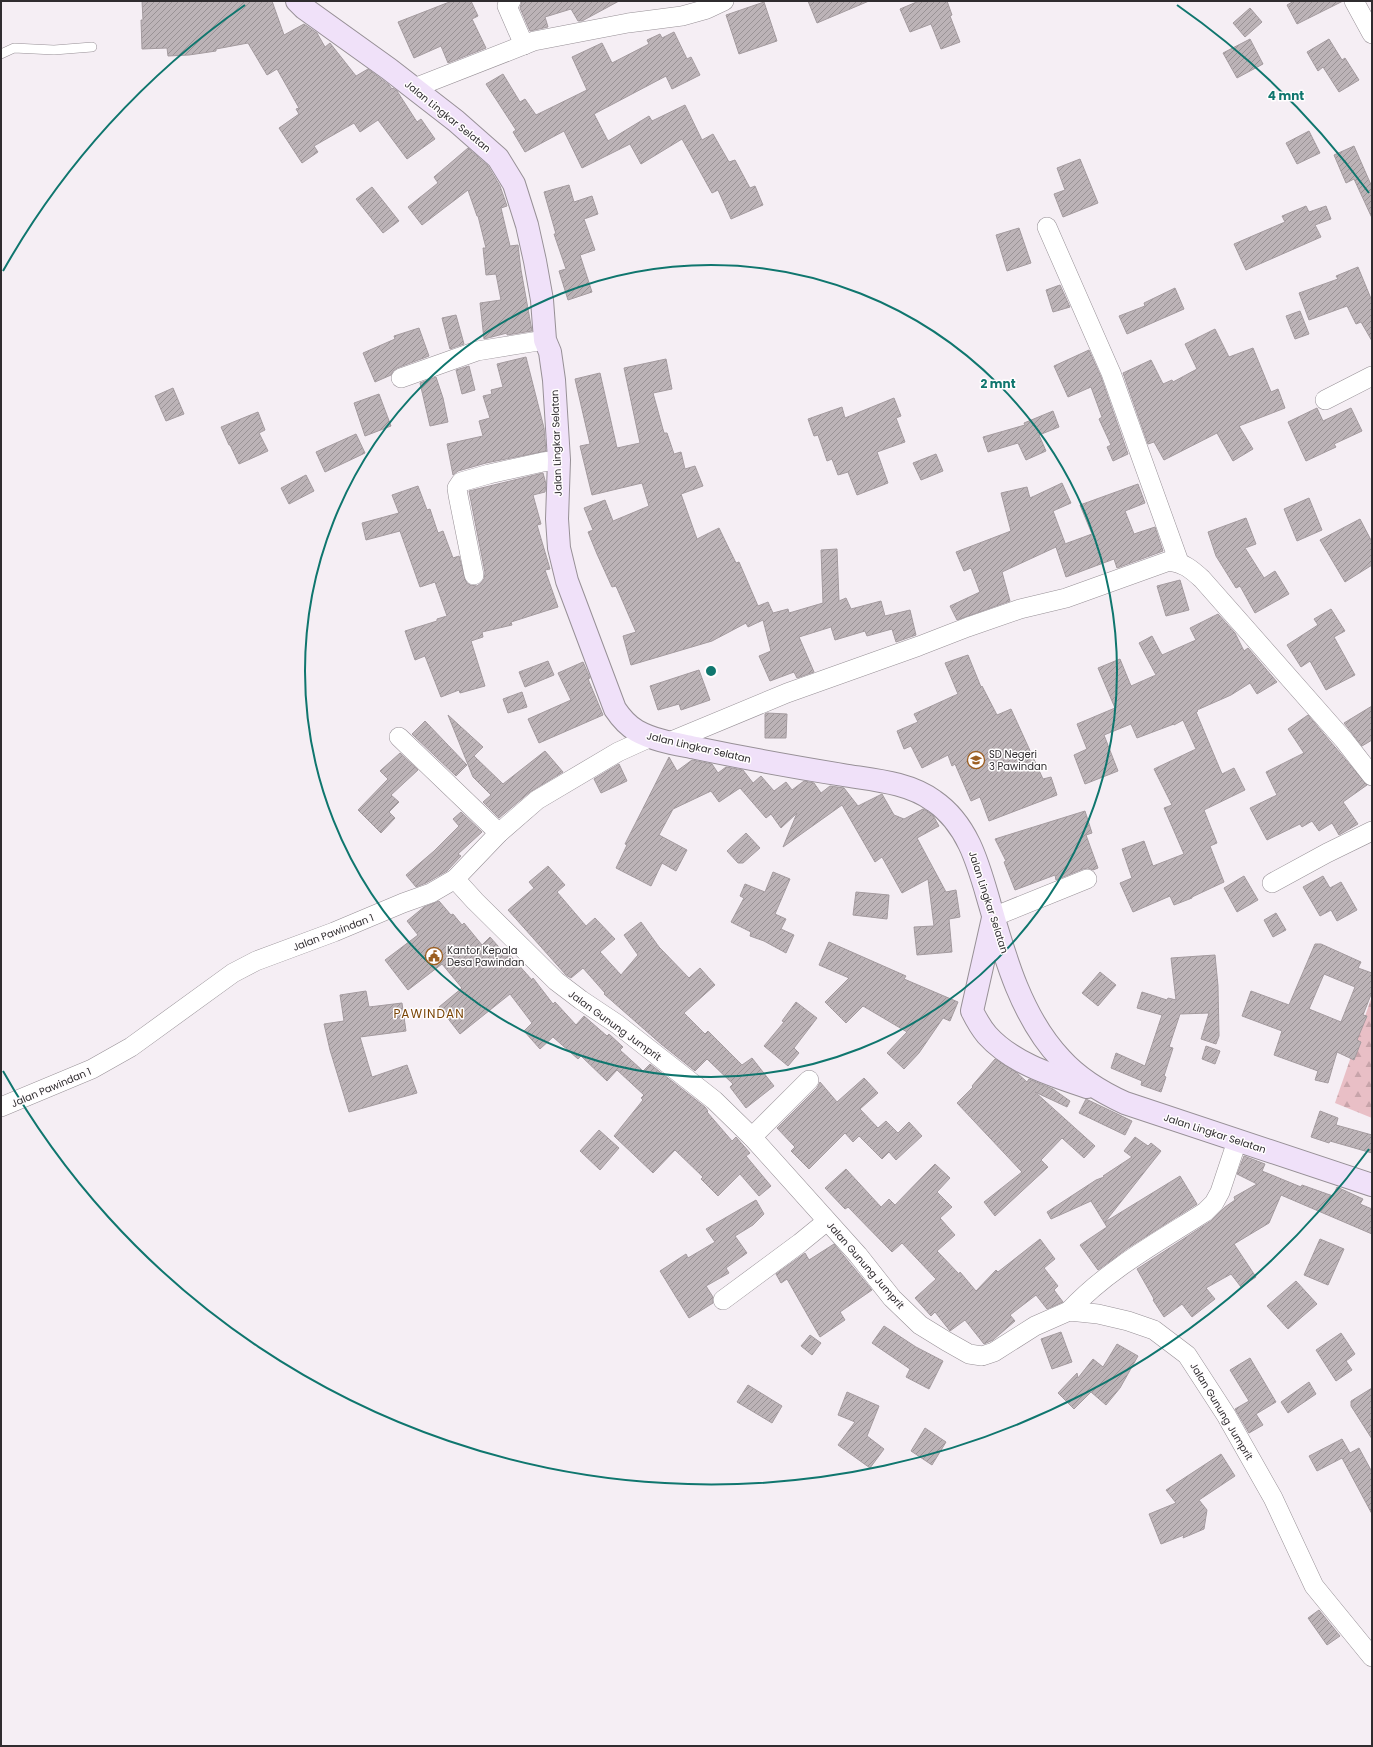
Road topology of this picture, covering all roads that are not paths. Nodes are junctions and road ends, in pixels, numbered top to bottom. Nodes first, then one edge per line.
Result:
1 (297, 1) edge
2 (511, 1) edge
3 (724, 1) edge
4 (1354, 1) edge
5 (1372, 34) edge
6 (524, 45) junction
7 (92, 47) dead end
8 (1, 54) edge
9 (414, 88) junction
10 (1046, 227) dead end
11 (545, 340) junction
12 (1372, 376) edge
13 (401, 378) dead end
14 (1325, 400) dead end
15 (559, 460) junction
16 (1179, 562) junction
17 (474, 575) dead end
18 (399, 737) dead end
19 (660, 739) junction
20 (1372, 776) edge
21 (1372, 831) edge
22 (499, 834) junction
23 (455, 879) junction
24 (1087, 879) dead end
25 (1272, 884) dead end
26 (993, 917) junction
27 (809, 1080) dead end
28 (1103, 1092) junction
29 (1, 1107) edge
30 (752, 1137) junction
31 (1237, 1141) junction
32 (1372, 1185) edge
33 (827, 1221) junction
34 (723, 1300) dead end
35 (1069, 1311) junction
36 (1372, 1657) edge

1 - 9 street, Jalan Lingkar Selatan
2 - 6 street
3 - 6 street
4 - 5 street
6 - 9 street
7 - 8 lane
9 - 11 street, Jalan Lingkar Selatan
10 - 16 street
11 - 13 street
11 - 15 street, Jalan Lingkar Selatan
12 - 14 street
15 - 17 street
15 - 19 street, Jalan Lingkar Selatan
16 - 19 street, Jalan Pawindan 1
16 - 20 street
18 - 22 street
19 - 22 street, Jalan Pawindan 1
19 - 26 street, Jalan Lingkar Selatan
21 - 25 street
22 - 23 street, Jalan Pawindan 1
23 - 29 street, Jalan Pawindan 1
23 - 30 street, Jalan Gunung Jumprit
24 - 26 street
26 - 28 street, Jalan Lingkar Selatan
26 - 28 street
27 - 30 street
28 - 31 street, Jalan Lingkar Selatan
30 - 33 street, Jalan Gunung Jumprit
31 - 32 street, Jalan Lingkar Selatan
31 - 35 street
33 - 34 street
33 - 35 street, Jalan Gunung Jumprit
35 - 36 street, Jalan Gunung Jumprit

